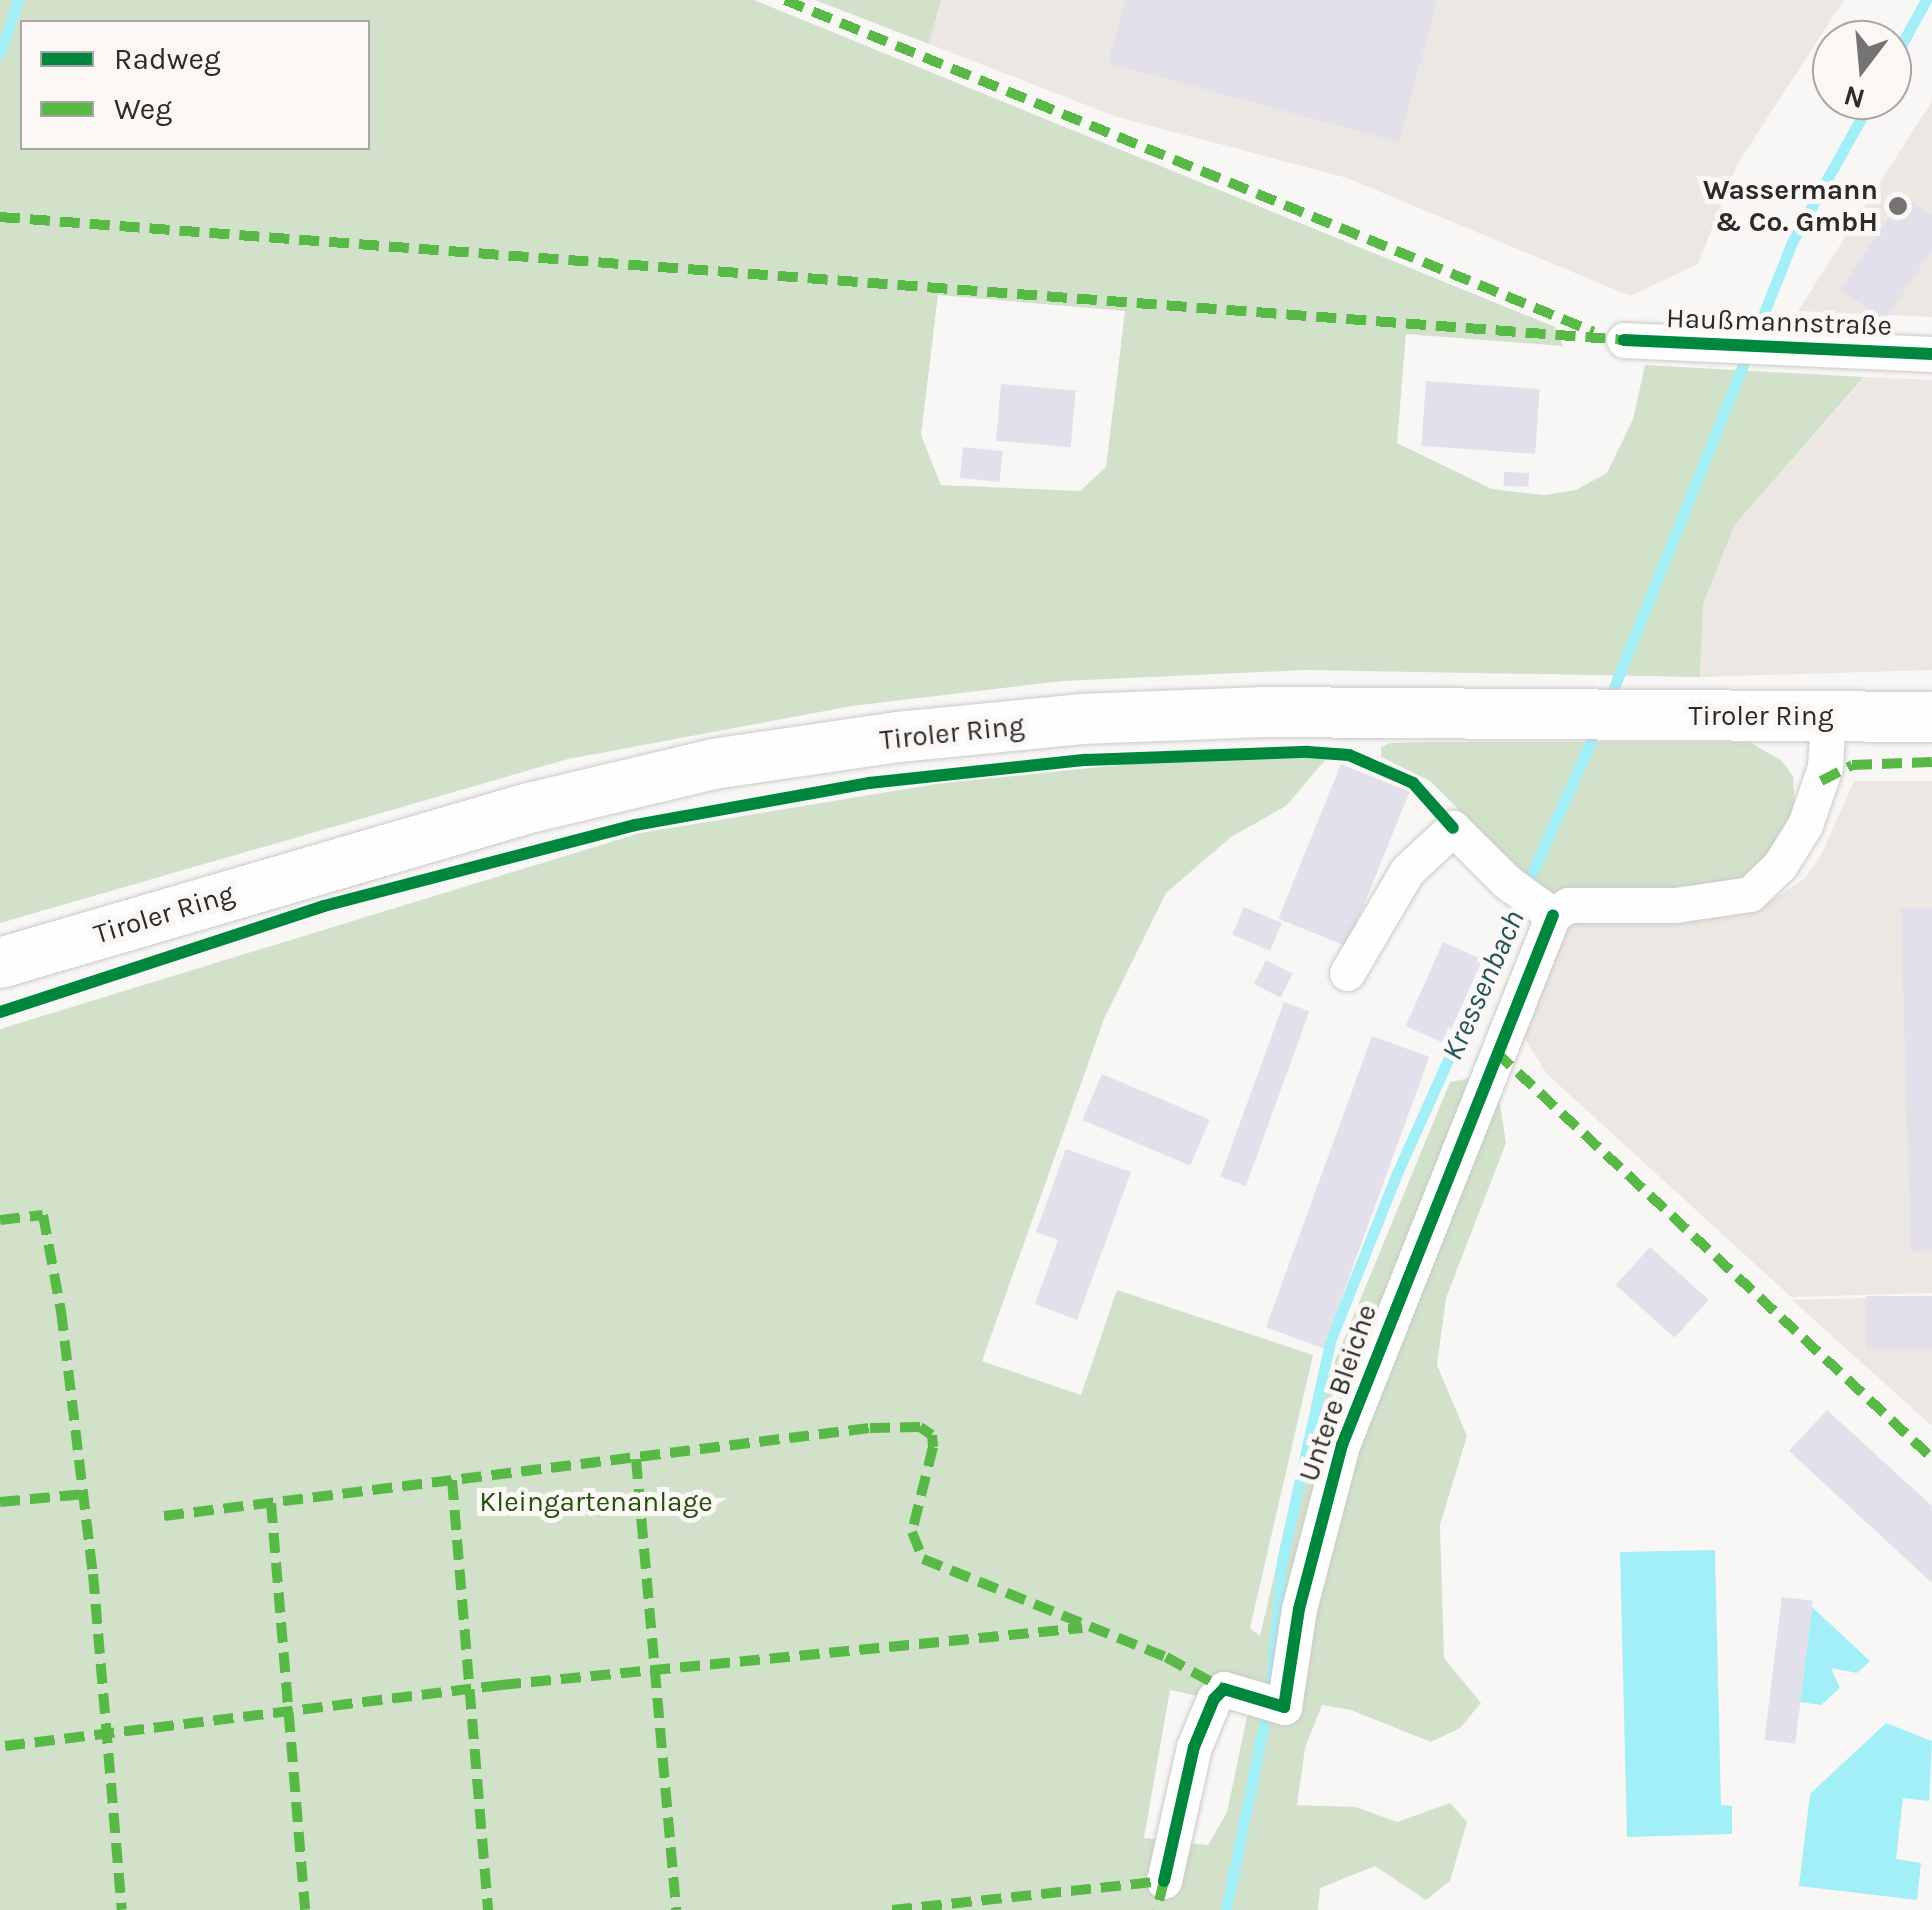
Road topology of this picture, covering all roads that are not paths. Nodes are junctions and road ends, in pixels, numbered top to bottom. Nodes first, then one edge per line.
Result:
1 (1624, 340) dead end
2 (1932, 354) edge
3 (1828, 716) junction
4 (1932, 717) edge
5 (1535, 902) junction
6 (0, 963) edge
7 (1347, 972) dead end
8 (1164, 1881) dead end

1 - 2 street, Haußmannstraße
3 - 4 main road, Tiroler Ring
3 - 5 street
3 - 6 main road, Tiroler Ring
5 - 7 street
5 - 8 street, Untere Bleiche

